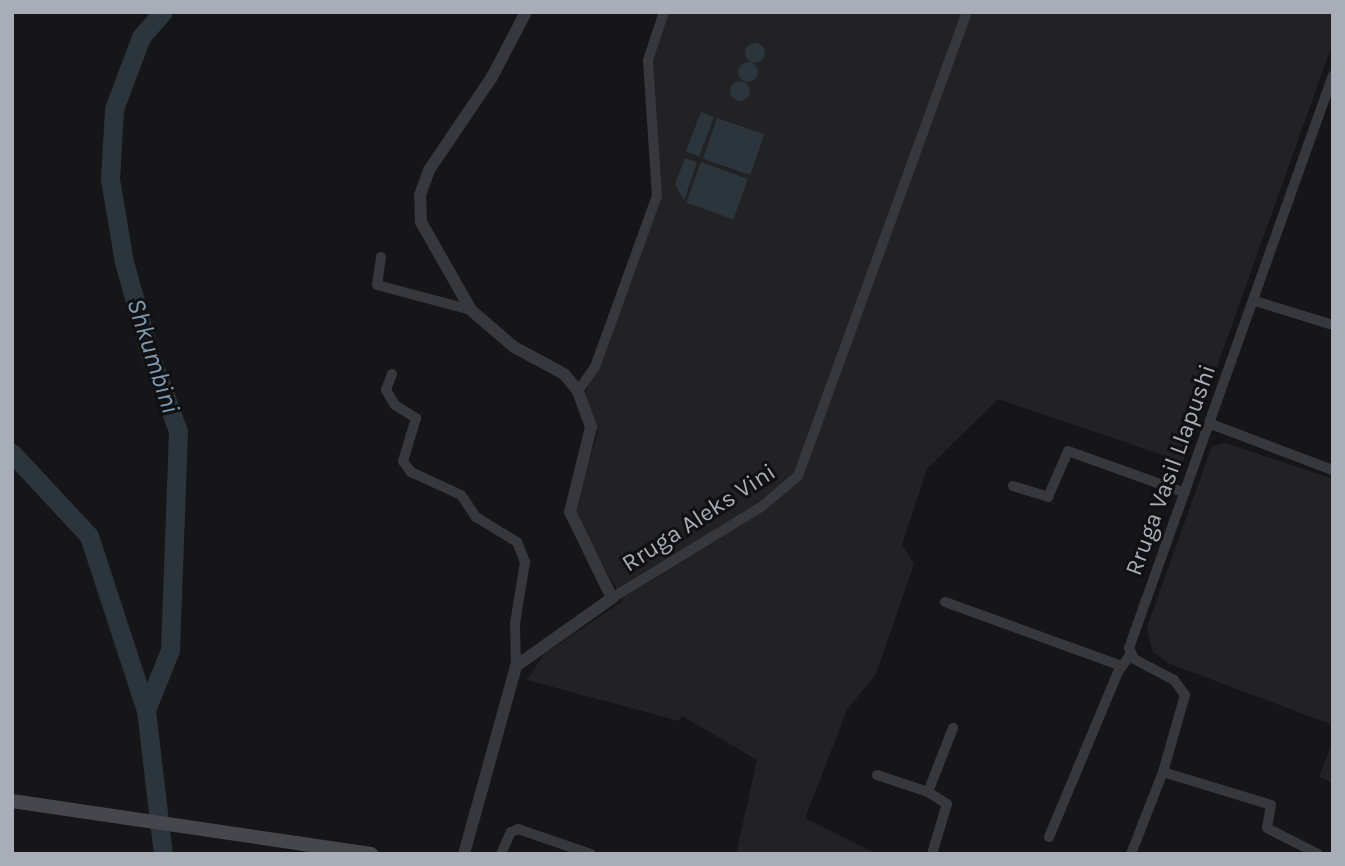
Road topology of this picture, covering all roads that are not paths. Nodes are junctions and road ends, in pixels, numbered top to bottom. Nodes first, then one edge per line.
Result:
1 (526, 12) edge
2 (663, 12) edge
3 (967, 12) edge
4 (1333, 75) edge
5 (381, 257) dead end
6 (1255, 301) junction
7 (471, 310) junction
8 (1333, 325) edge
9 (392, 374) dead end
10 (578, 391) junction
11 (1211, 424) junction
12 (1333, 470) edge
13 (1013, 486) dead end
14 (1185, 493) junction
15 (612, 598) junction
16 (945, 602) dead end
17 (1130, 655) junction
18 (516, 666) junction
19 (1122, 666) junction
20 (953, 728) dead end
21 (1163, 772) junction
22 (877, 775) dead end
23 (928, 792) junction
24 (12, 801) edge
25 (1049, 837) dead end
26 (308, 850) edge
27 (371, 854) edge
28 (464, 854) edge
29 (501, 854) edge
30 (591, 854) edge
31 (932, 854) edge
32 (1131, 854) edge
33 (1318, 854) edge

1 - 7 street
2 - 10 street
3 - 15 street, Rruga Aleks Vini
4 - 6 street, Rruga Vasil Llapushi
5 - 7 street
6 - 8 street
6 - 11 street, Rruga Vasil Llapushi
7 - 10 street
9 - 18 street
10 - 15 street
11 - 12 street
11 - 14 street, Rruga Vasil Llapushi
13 - 14 street
14 - 17 street, Rruga Vasil Llapushi
15 - 18 street, Rruga Aleks Vini
16 - 19 street
17 - 19 street
17 - 21 street
18 - 28 street
19 - 25 street
20 - 23 street
21 - 32 street
21 - 33 street
22 - 23 street
23 - 31 street
24 - 26 main road
26 - 27 main road
29 - 30 street

